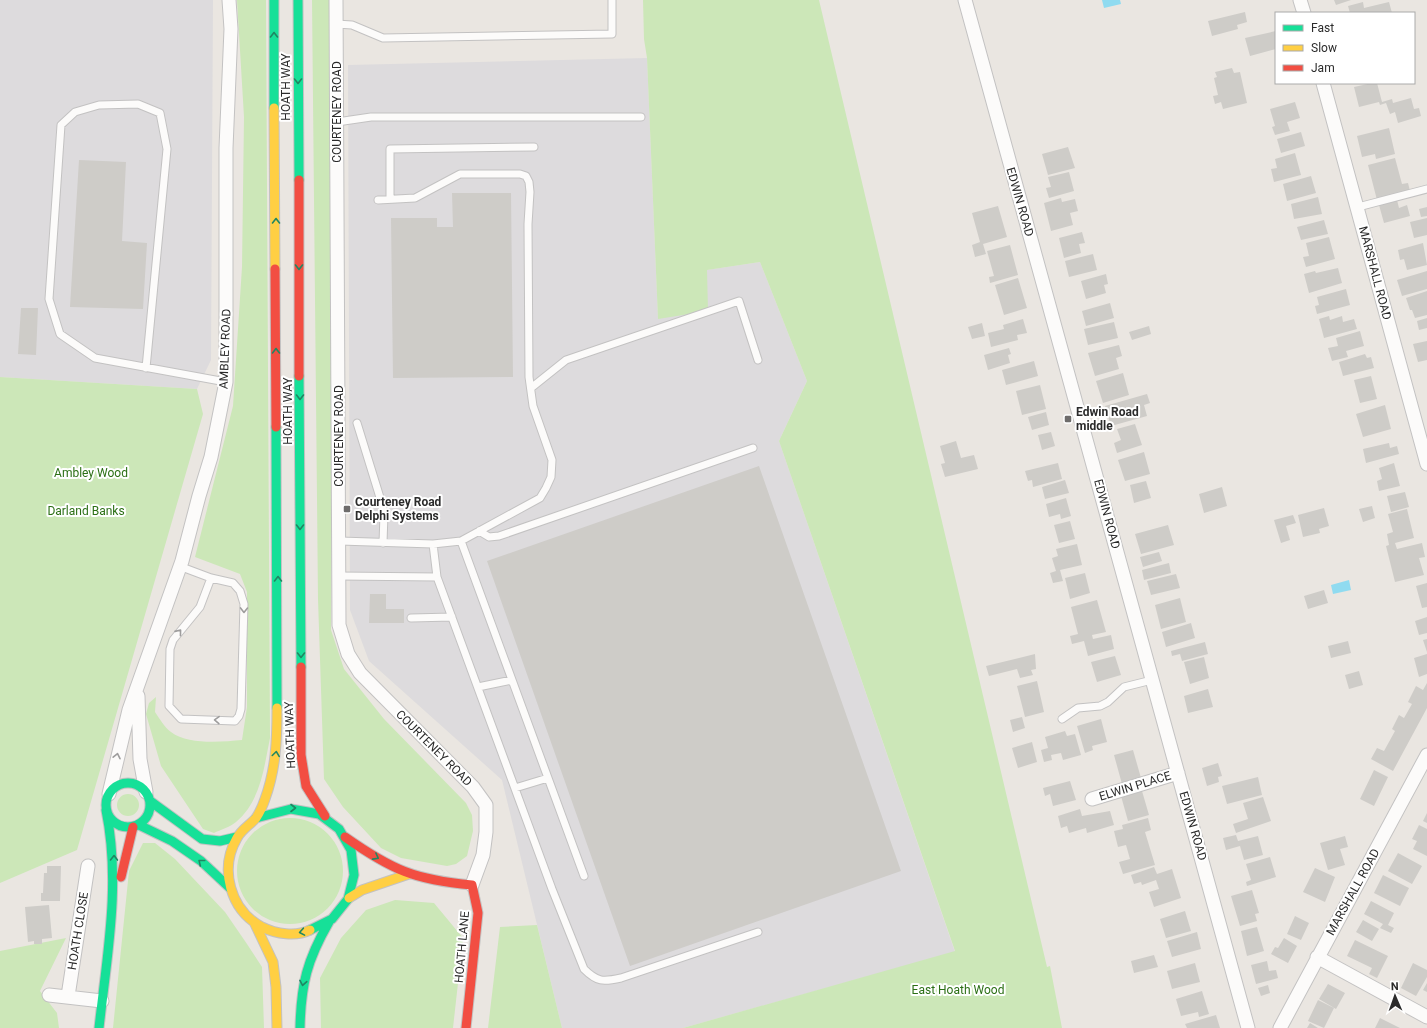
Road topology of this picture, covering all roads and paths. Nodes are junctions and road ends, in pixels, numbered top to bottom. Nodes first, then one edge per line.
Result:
1 (229, 0) edge
2 (274, 0) edge
3 (298, 0) edge
4 (336, 0) edge
5 (612, 0) edge
6 (964, 0) edge
7 (1300, 0) edge
8 (1304, 12) edge
9 (336, 24) junction
10 (1323, 84) edge
11 (641, 117) dead end
12 (337, 122) junction
13 (534, 147) dead end
14 (1427, 189) edge
15 (390, 199) junction
16 (378, 200) dead end
17 (1358, 206) junction
18 (758, 360) dead end
19 (146, 368) junction
20 (226, 382) junction
21 (531, 388) junction
22 (356, 423) dead end
23 (753, 448) dead end
24 (1427, 464) edge
25 (478, 531) junction
26 (461, 540) junction
27 (340, 541) junction
28 (383, 543) junction
29 (433, 544) junction
30 (179, 566) junction
31 (339, 576) junction
32 (437, 577) junction
33 (211, 578) junction
34 (452, 617) junction
35 (411, 618) dead end
36 (512, 680) junction
37 (1152, 680) junction
38 (138, 684) junction
39 (478, 687) junction
40 (1062, 719) dead end
41 (1427, 755) edge
42 (1178, 773) junction
43 (548, 778) junction
44 (515, 788) junction
45 (109, 794) junction
46 (148, 796) junction
47 (1092, 799) dead end
48 (106, 810) junction
49 (325, 816) junction
50 (256, 818) junction
51 (136, 826) junction
52 (237, 837) junction
53 (345, 837) junction
54 (88, 866) dead end
55 (409, 874) junction
56 (584, 876) dead end
57 (472, 885) junction
58 (230, 888) junction
59 (349, 898) junction
60 (112, 912) junction
61 (254, 922) junction
62 (329, 922) junction
63 (758, 932) dead end
64 (1317, 957) junction
65 (48, 995) dead end
66 (68, 996) junction
67 (102, 1001) junction
68 (1427, 1017) edge
69 (99, 1028) edge
70 (277, 1028) edge
71 (300, 1028) edge
72 (466, 1028) edge
73 (1248, 1028) edge
74 (1280, 1028) edge

1 - 20 street, AMBLEY ROAD
50 -> 2 main road, HOATH WAY
3 -> 49 main road, HOATH WAY
4 - 9 street, COURTENEY ROAD
5 - 9 lane
6 - 37 street, EDWIN ROAD
7 - 8 street
9 - 12 street, COURTENEY ROAD
10 - 17 street, MARSHALL ROAD
11 - 12 lane
12 - 27 street, COURTENEY ROAD
13 - 15 lane
14 - 17 lane
15 - 16 lane
15 - 21 lane
17 - 24 street, MARSHALL ROAD
18 - 21 lane
19 - 19 lane
19 - 20 lane
20 - 30 street, AMBLEY ROAD
21 - 25 lane
22 - 28 lane
23 - 25 lane
25 - 26 lane
26 - 29 lane
26 - 36 lane
27 - 28 lane
27 - 31 street, COURTENEY ROAD
28 - 29 lane
29 - 32 lane
30 - 33 lane
30 - 38 street, AMBLEY ROAD
31 - 32 lane
31 - 57 street, COURTENEY ROAD
32 - 34 lane
33 -> 33 lane
34 - 35 lane
34 - 39 lane
36 - 39 lane
36 - 43 lane
37 - 40 lane
37 - 42 street, EDWIN ROAD
45 -> 38 street, AMBLEY ROAD
38 - 46 street
39 - 44 lane
41 - 64 street, MARSHALL ROAD
42 - 47 street, ELWIN PLACE
42 - 73 street, EDWIN ROAD
43 - 44 lane
43 - 56 lane
44 - 63 lane
45 - 46 main road
45 - 48 main road
46 - 51 main road
46 - 52 main road
48 - 51 main road
60 -> 48 main road
50 -> 49 main road
49 - 53 main road
50 - 52 main road
58 -> 51 main road
51 - 60 main road
52 - 58 main road
53 -> 55 main road
53 - 59 main road
54 - 66 street, HOATH CLOSE
55 - 57 main road
55 - 59 main road
57 - 72 main road, HOATH LANE
58 - 61 main road
59 - 62 main road
60 - 67 main road
62 -> 61 main road
61 - 70 main road
62 -> 71 main road
64 - 68 street
64 - 74 street, MARSHALL ROAD
65 - 66 street
66 - 67 street
67 - 69 main road

